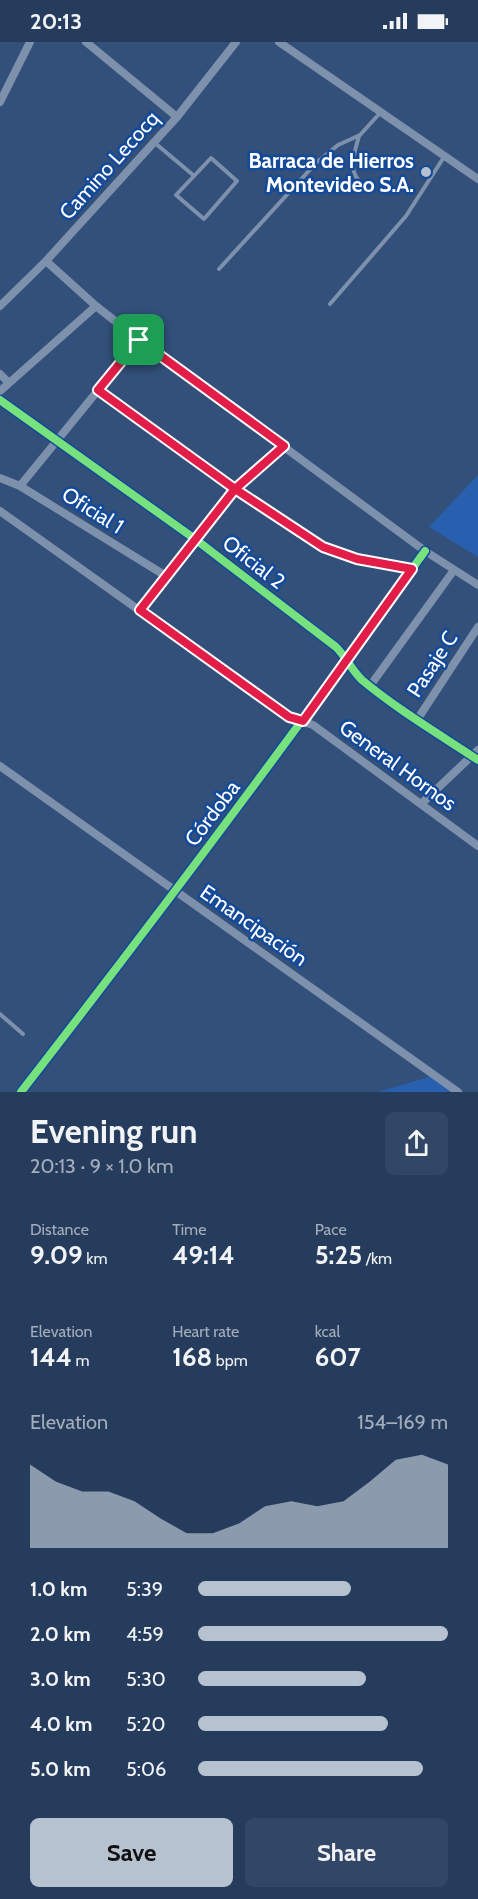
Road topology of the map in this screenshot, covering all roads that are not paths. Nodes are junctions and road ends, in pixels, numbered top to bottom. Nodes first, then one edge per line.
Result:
1 (30, 42) edge
2 (86, 42) edge
3 (236, 42) edge
4 (279, 42) edge
5 (0, 102) edge
6 (380, 112) junction
7 (177, 117) junction
8 (360, 135) junction
9 (154, 142) junction
10 (445, 156) junction
11 (193, 175) junction
12 (478, 179) edge
13 (365, 186) dead end
14 (46, 261) junction
15 (219, 269) dead end
16 (330, 304) dead end
17 (0, 306) edge
18 (96, 306) junction
19 (139, 340) junction
20 (0, 374) edge
21 (9, 383) junction
22 (98, 390) junction
23 (0, 391) edge
24 (0, 400) edge
25 (57, 441) junction
26 (284, 446) junction
27 (0, 478) edge
28 (20, 486) junction
29 (235, 489) junction
30 (0, 511) edge
31 (195, 539) junction
32 (424, 551) junction
33 (412, 569) junction
34 (454, 570) junction
35 (166, 576) junction
36 (478, 585) edge
37 (140, 610) junction
38 (478, 627) edge
39 (347, 658) junction
40 (370, 686) junction
41 (417, 720) junction
42 (303, 721) junction
43 (476, 755) edge
44 (0, 766) edge
45 (421, 804) junction
46 (478, 846) edge
47 (176, 892) junction
48 (0, 1014) edge
49 (23, 1034) dead end
50 (21, 1092) edge
51 (458, 1092) edge

1 - 5 street
2 - 7 street
3 - 7 street, Camino Lecocq
4 - 6 street
6 - 8 lane
6 - 10 street
7 - 9 street, Camino Lecocq
8 - 13 lane
8 - 15 lane
9 - 11 lane
9 - 14 street, Camino Lecocq
10 - 12 street
10 - 16 lane
11 - 11 lane
14 - 17 street, Camino Lecocq
14 - 18 street
18 - 19 street
18 - 21 street
19 - 22 street
19 - 26 street
20 - 21 street
21 - 23 street
22 - 25 street
22 - 29 street
24 - 25 street, Oficial 2
25 - 28 street
25 - 31 street, Oficial 2
26 - 29 street
26 - 32 street
27 - 28 street, Oficial 1
28 - 35 street, Oficial 1
29 - 31 street
29 - 33 street
30 - 37 street, General Hornos
31 - 35 street
31 - 39 street, Oficial 2
32 - 33 street, Córdoba
32 - 34 street
33 - 39 street, Córdoba
34 - 36 street
34 - 40 street
35 - 37 street
37 - 42 street, General Hornos
38 - 41 street, Pasaje C
39 - 40 street, Oficial 2
39 - 42 street, Córdoba
40 - 41 street, Oficial 2
41 - 43 street, Oficial 2
42 - 45 street, General Hornos
42 - 47 street, Córdoba
43 - 45 street
44 - 47 street, Emancipación
45 - 46 street, General Hornos
47 - 50 street, Córdoba
47 - 51 street, Emancipación
48 - 49 lane

